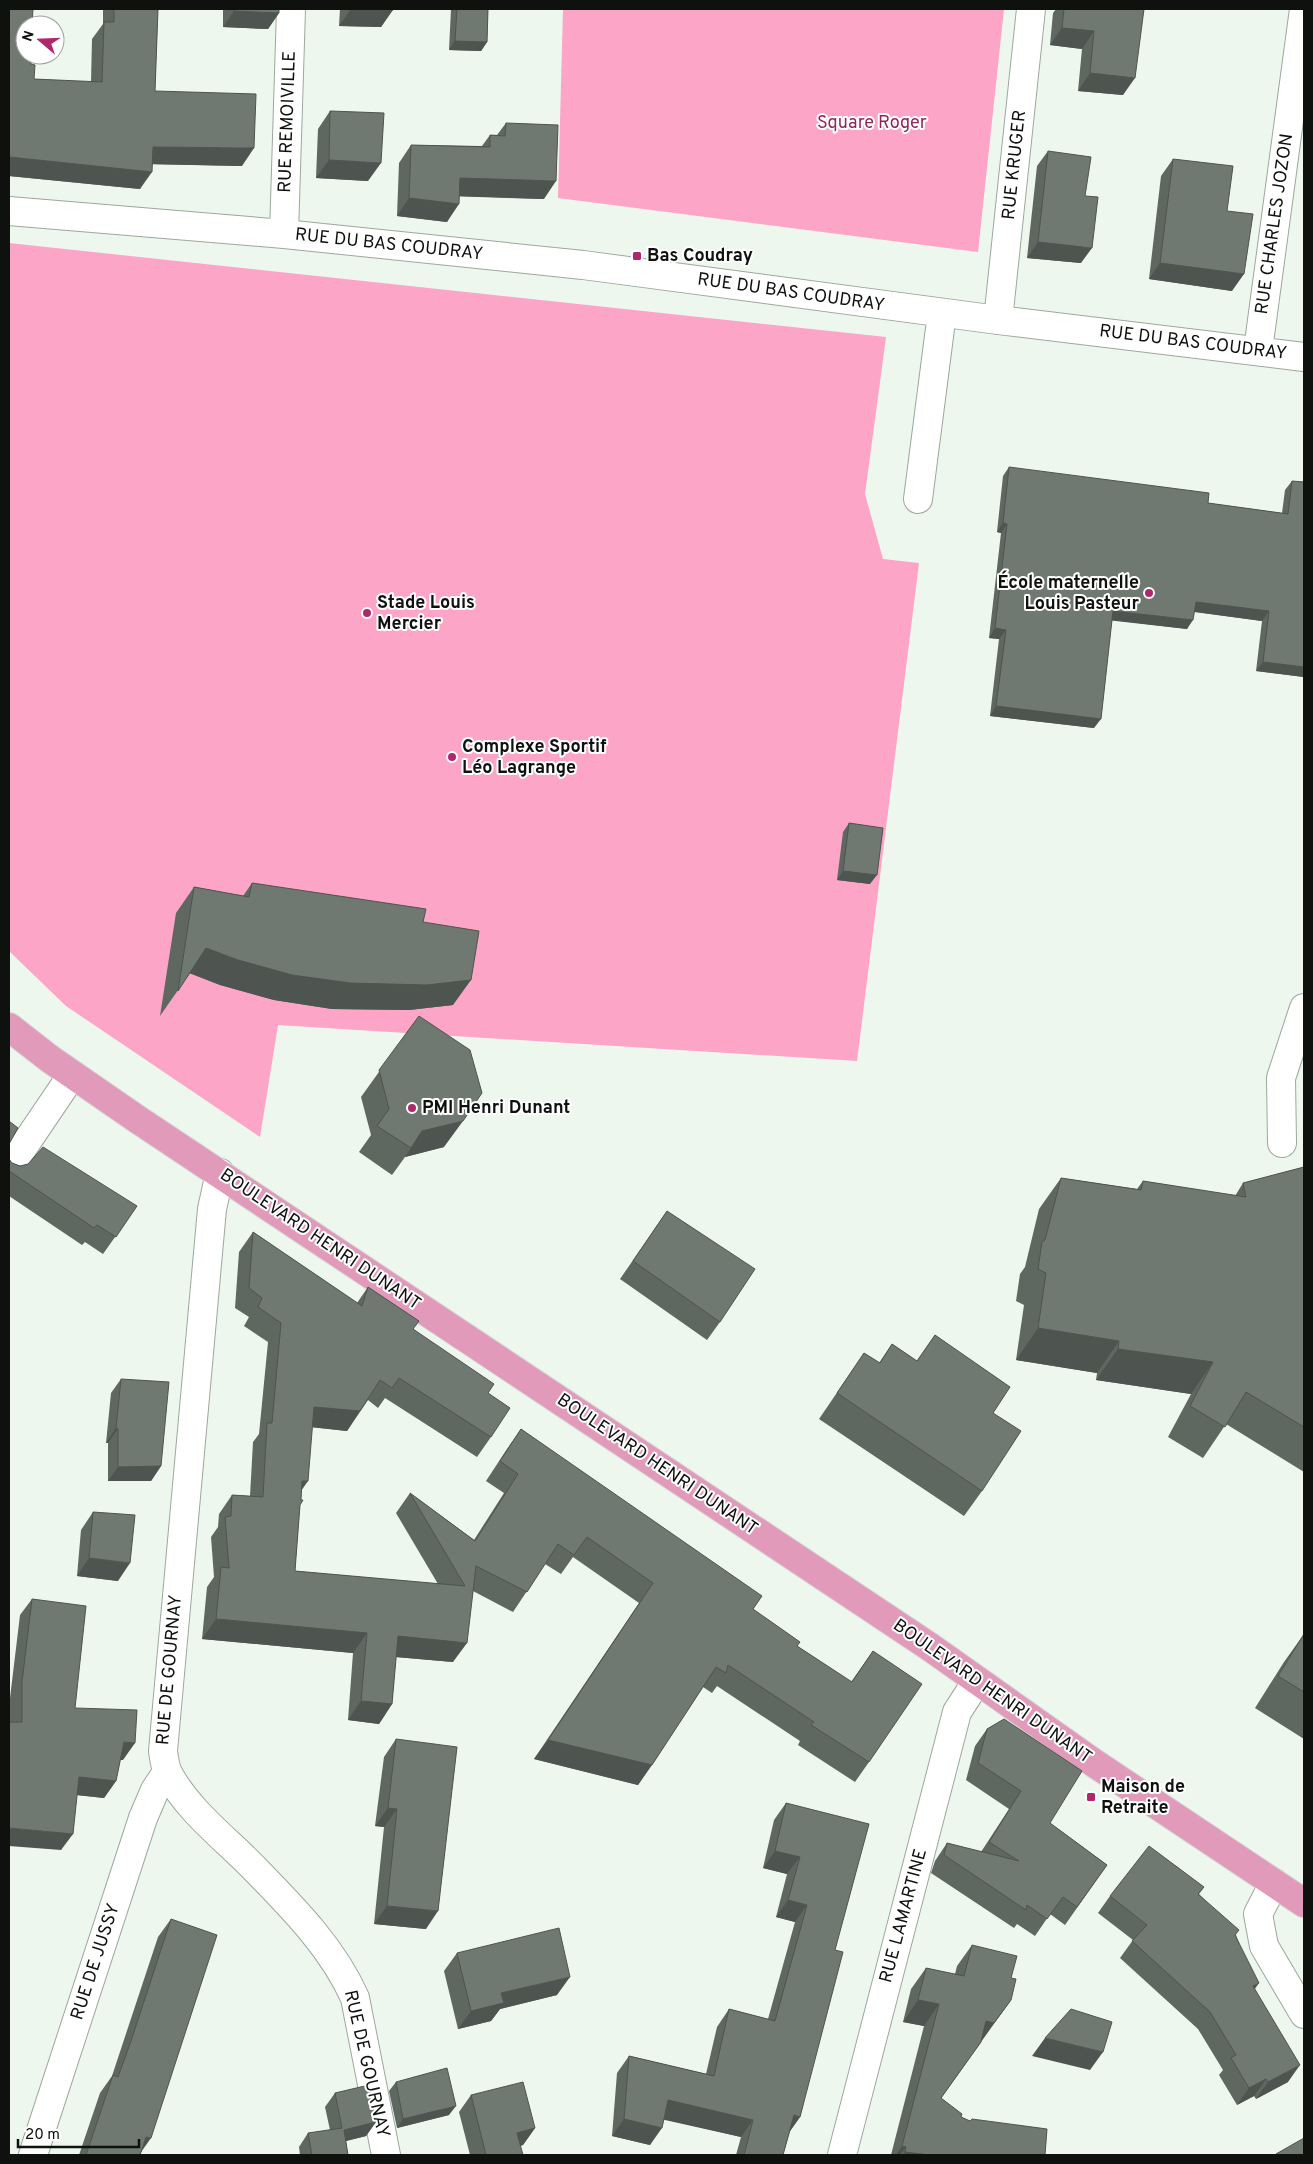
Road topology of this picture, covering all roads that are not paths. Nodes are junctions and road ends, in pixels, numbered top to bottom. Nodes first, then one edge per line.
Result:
1 (291, 9) edge
2 (1031, 9) edge
3 (1304, 9) edge
4 (9, 211) edge
5 (284, 234) junction
6 (942, 313) junction
7 (998, 320) junction
8 (1258, 350) junction
9 (1304, 356) edge
10 (918, 499) dead end
11 (1304, 1008) edge
12 (9, 1027) edge
13 (72, 1075) junction
14 (1282, 1143) dead end
15 (9, 1168) edge
16 (220, 1173) junction
17 (977, 1681) junction
18 (167, 1772) junction
19 (1274, 1883) junction
20 (1304, 1903) edge
21 (1304, 2014) edge
22 (33, 2155) edge
23 (386, 2155) edge
24 (842, 2155) edge

1 - 5 street, RUE REMOIVILLE
2 - 7 street, RUE KRUGER
3 - 8 street, RUE CHARLES JOZON
4 - 5 street, RUE DU BAS COUDRAY
5 - 6 street, RUE DU BAS COUDRAY
6 - 7 street, RUE DU BAS COUDRAY
6 - 10 street
7 - 8 street, RUE DU BAS COUDRAY
8 - 9 street, RUE DU BAS COUDRAY
11 - 14 street
12 - 13 main road, BOULEVARD HENRI DUNANT
13 - 15 street
13 - 16 main road, BOULEVARD HENRI DUNANT
16 - 17 main road, BOULEVARD HENRI DUNANT
16 - 18 street, RUE DE GOURNAY
17 - 19 main road, BOULEVARD HENRI DUNANT
17 - 24 street, RUE LAMARTINE
18 - 22 street, RUE DE JUSSY
18 - 23 street, RUE DE GOURNAY
19 - 20 main road, BOULEVARD HENRI DUNANT
19 - 21 street

